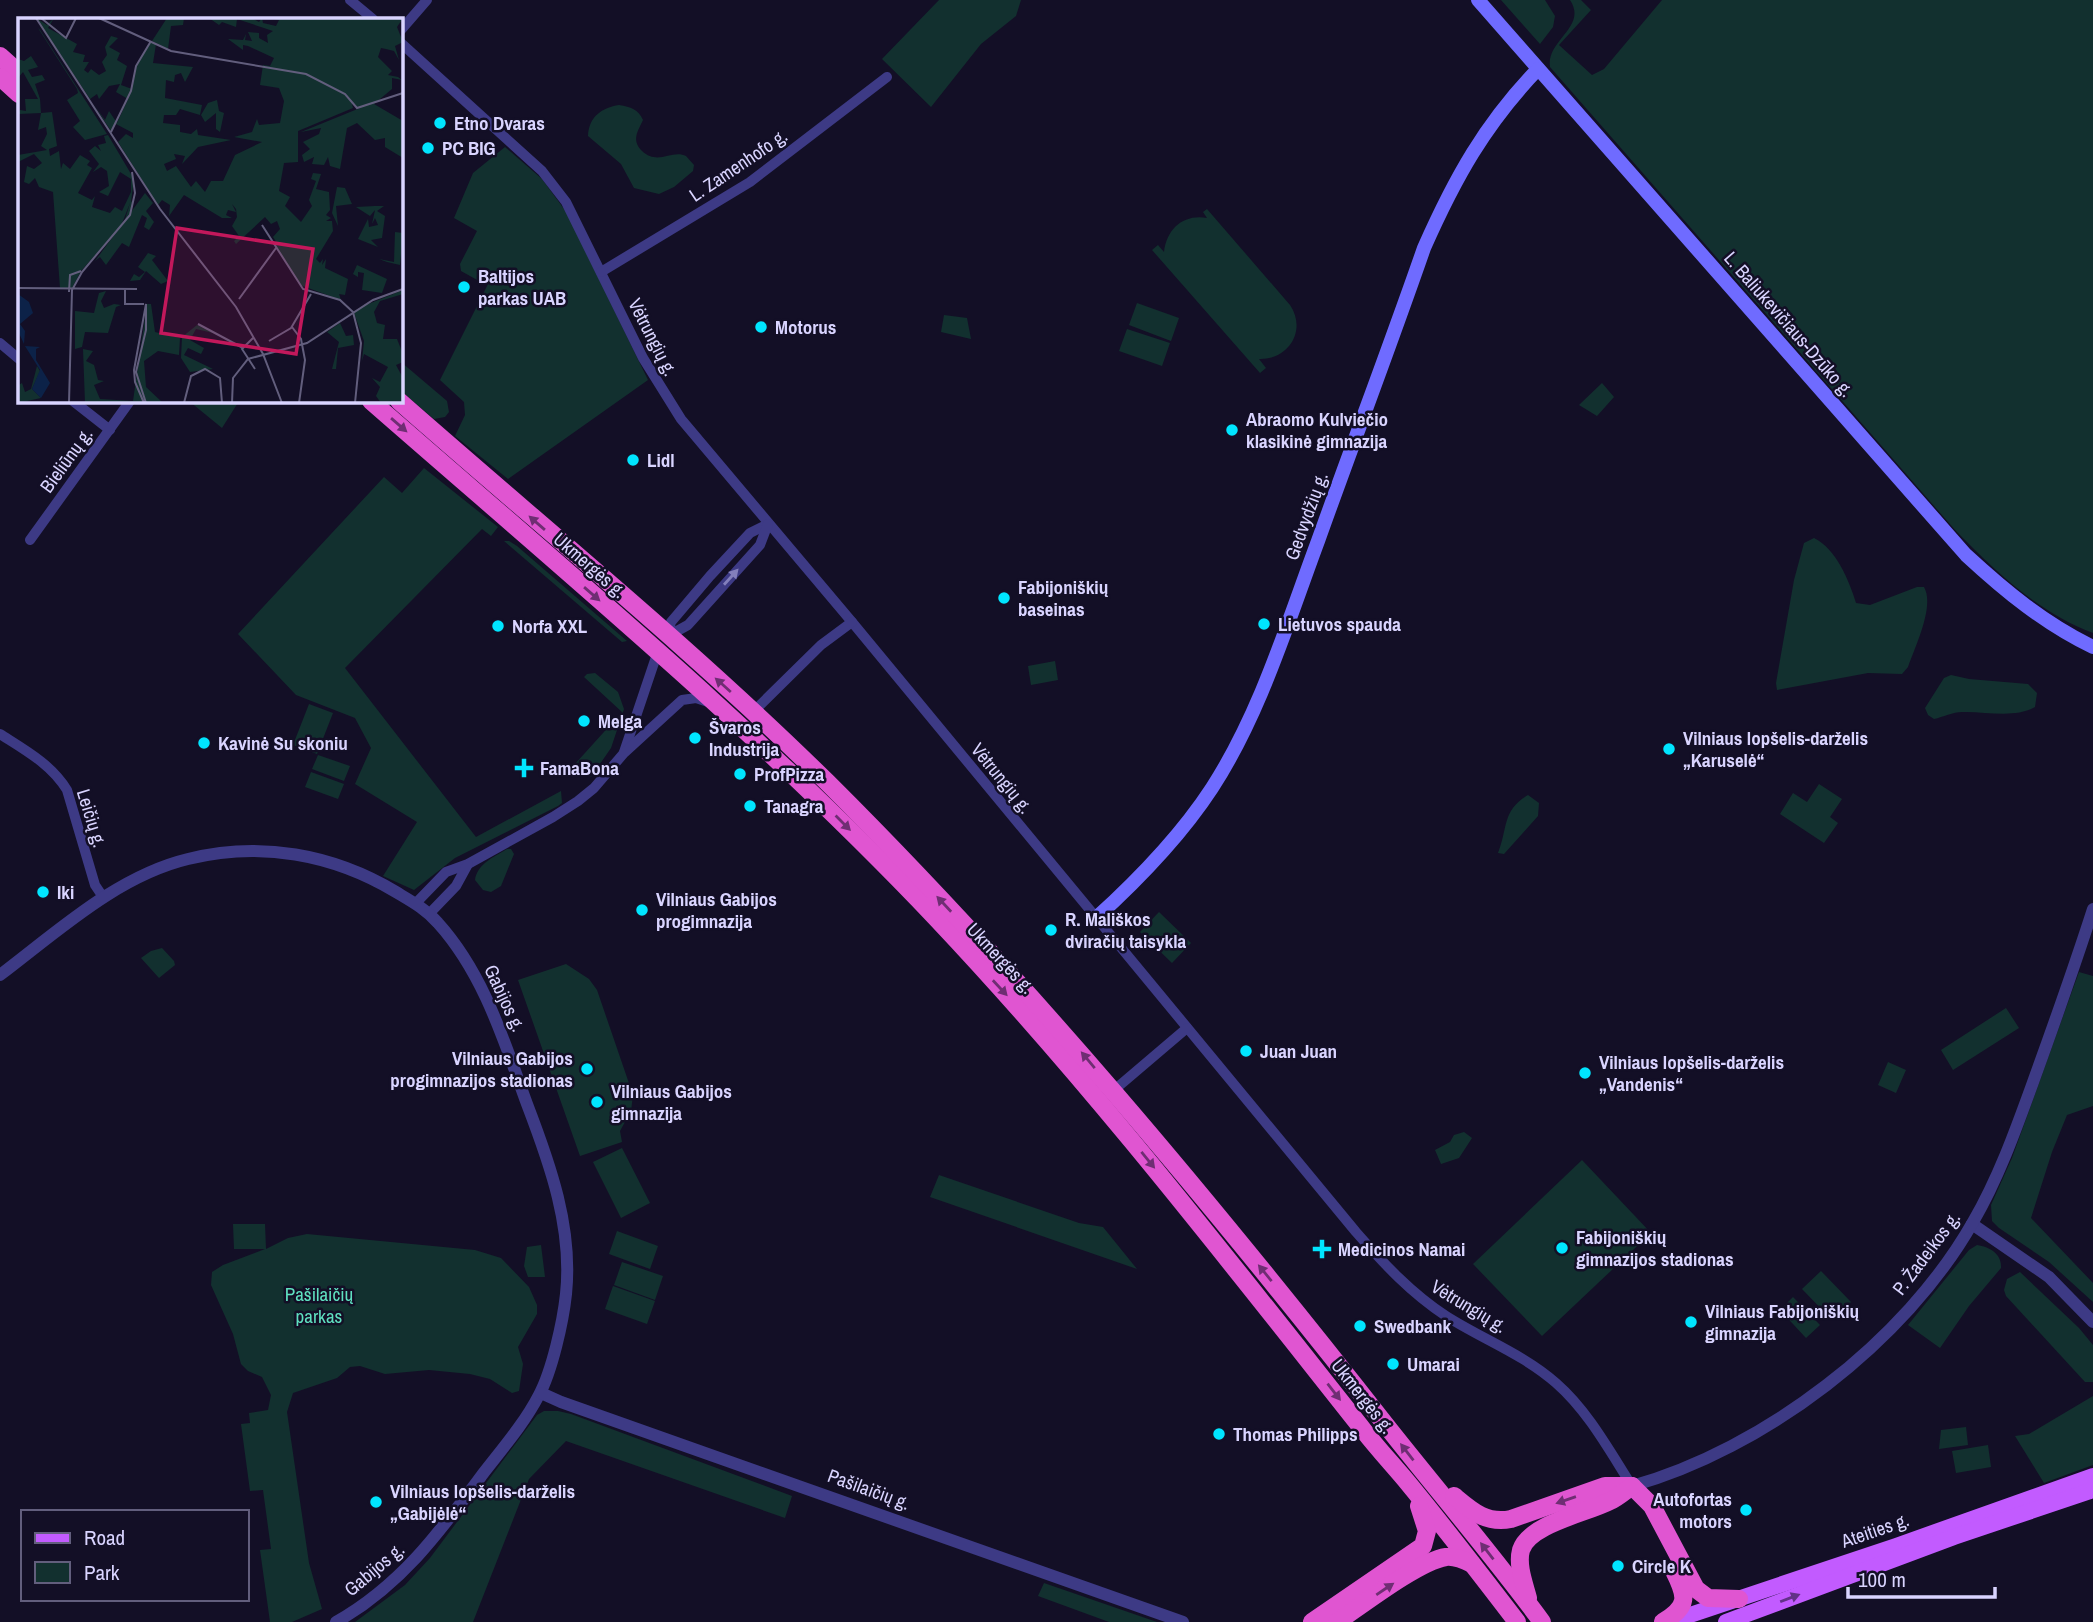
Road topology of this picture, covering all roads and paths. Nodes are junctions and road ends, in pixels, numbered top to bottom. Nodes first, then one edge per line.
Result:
1 (351, 0) edge
2 (426, 0) edge
3 (1478, 0) edge
4 (372, 18) edge
5 (402, 29) edge
6 (402, 44) edge
7 (0, 56) edge
8 (1538, 69) junction
9 (18, 72) edge
10 (0, 77) edge
11 (887, 77) dead end
12 (18, 93) edge
13 (601, 272) junction
14 (0, 343) edge
15 (18, 358) edge
16 (74, 402) edge
17 (129, 402) edge
18 (372, 402) edge
19 (400, 402) edge
20 (110, 430) junction
21 (768, 524) junction
22 (30, 540) dead end
23 (852, 622) junction
24 (668, 636) junction
25 (2093, 646) edge
26 (657, 652) junction
27 (721, 710) junction
28 (753, 712) junction
29 (0, 734) edge
30 (624, 753) junction
31 (468, 864) junction
32 (103, 897) junction
33 (415, 904) junction
34 (2093, 909) edge
35 (429, 914) junction
36 (1096, 918) junction
37 (0, 975) edge
38 (1187, 1028) junction
39 (1050, 1031) junction
40 (1113, 1091) junction
41 (1972, 1224) junction
42 (2093, 1322) edge
43 (541, 1392) junction
44 (1425, 1474) junction
45 (2093, 1476) edge
46 (1406, 1481) junction
47 (1632, 1486) junction
48 (2093, 1490) edge
49 (1475, 1566) junction
50 (1739, 1599) junction
51 (1530, 1604) junction
52 (336, 1622) edge
53 (1183, 1622) edge
54 (1312, 1622) edge
55 (1337, 1622) edge
56 (1517, 1622) edge
57 (1542, 1622) edge
58 (1663, 1622) edge
59 (1669, 1622) edge
60 (1726, 1622) edge

1 - 4 street
2 - 5 street
3 - 8 main road, L. Baliukevičiaus-Dzūko g.
6 - 13 street, Vėtrungių g.
7 - 9 highway
8 - 25 main road, L. Baliukevičiaus-Dzūko g.
8 - 36 main road, Gedvydžių g.
10 - 12 highway
11 - 13 street, L. Zamenhofo g.
13 - 21 street, Vėtrungių g.
14 - 15 street
16 - 20 street
17 - 20 street, Bieliūnų g.
18 -> 26 highway, Ukmergės g.
24 -> 19 highway, Ukmergės g.
20 - 22 street, Bieliūnų g.
21 - 23 street, Vėtrungių g.
24 -> 21 street
21 - 24 street
23 - 28 street
23 - 36 street, Vėtrungių g.
24 - 26 street
28 -> 24 highway, Ukmergės g.
26 - 27 highway, Ukmergės g.
26 - 30 street
27 - 30 street
27 -> 39 highway, Ukmergės g.
39 -> 28 highway, Ukmergės g.
29 - 32 street, Leičių g.
30 - 31 street
31 - 33 street
31 - 35 street
32 - 33 street, Gabijos g.
32 - 37 street, Gabijos g.
33 - 35 street, Gabijos g.
34 - 41 street, P. Žadeikos g.
35 - 43 street, Gabijos g.
36 - 38 street, Vėtrungių g.
38 - 40 street
38 - 47 street, Vėtrungių g.
40 -> 39 highway, Ukmergės g.
39 -> 46 highway, Ukmergės g.
44 -> 40 highway, Ukmergės g.
41 - 42 street
41 - 47 street, P. Žadeikos g.
43 - 52 street, Gabijos g.
43 - 53 street, Pašilaičių g.
47 -> 44 highway
51 -> 44 highway, Ukmergės g.
45 - 50 main road, Ateities g.
46 - 49 highway, Ukmergės g.
46 - 54 highway
47 - 50 highway
47 - 51 highway
47 - 58 highway
60 -> 48 main road, Ateities g.
55 -> 49 highway
49 - 56 highway, Ukmergės g.
50 - 59 main road, Ateities g.
51 - 57 highway, Ukmergės g.

